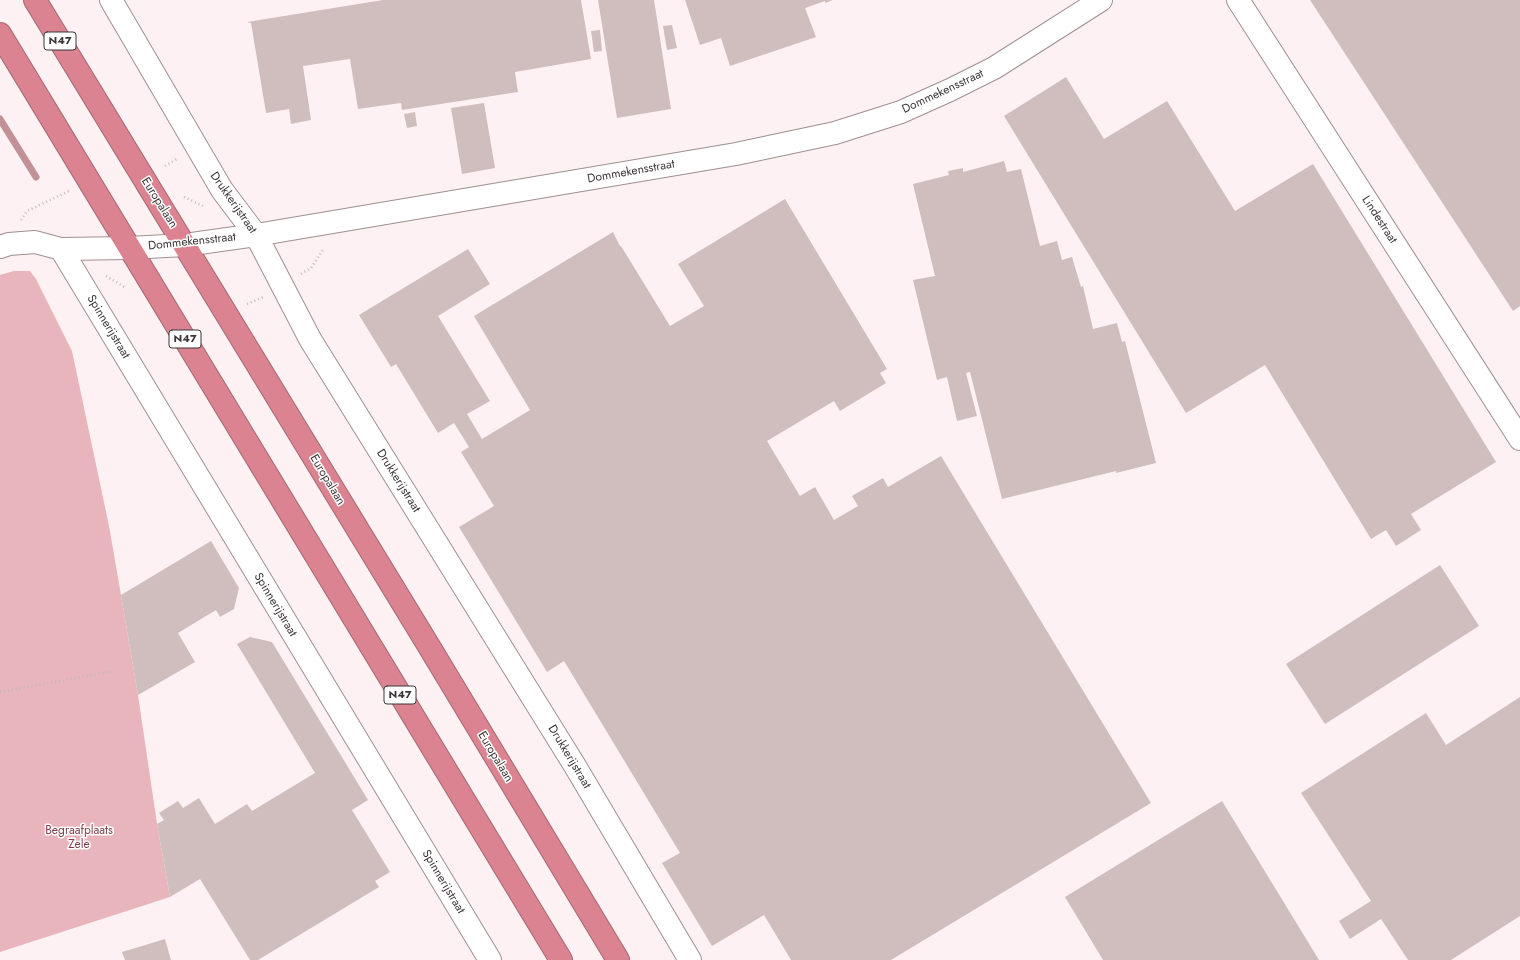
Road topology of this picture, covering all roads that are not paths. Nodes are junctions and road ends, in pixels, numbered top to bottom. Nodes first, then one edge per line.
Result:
1 (35, 0) edge
2 (111, 0) edge
3 (1101, 0) edge
4 (1238, 0) edge
5 (0, 34) edge
6 (256, 235) junction
7 (185, 245) junction
8 (0, 247) edge
9 (129, 248) junction
10 (61, 249) junction
11 (1520, 439) edge
12 (490, 960) edge
13 (561, 960) edge
14 (618, 960) edge
15 (690, 960) edge

1 - 7 highway, Europalaan / N47
2 - 6 street, Drukkerijstraat
3 - 6 street, Dommekensstraat
4 - 11 street, Lindestraat
5 - 9 highway, N47
6 - 7 street, Dommekensstraat
6 - 15 street, Drukkerijstraat
7 - 9 street, Dommekensstraat
7 - 14 highway, Europalaan / N47
8 - 10 street, Dommekensstraat
9 - 10 street, Dommekensstraat
9 - 13 highway, N47
10 - 12 street, Spinnerijstraat

